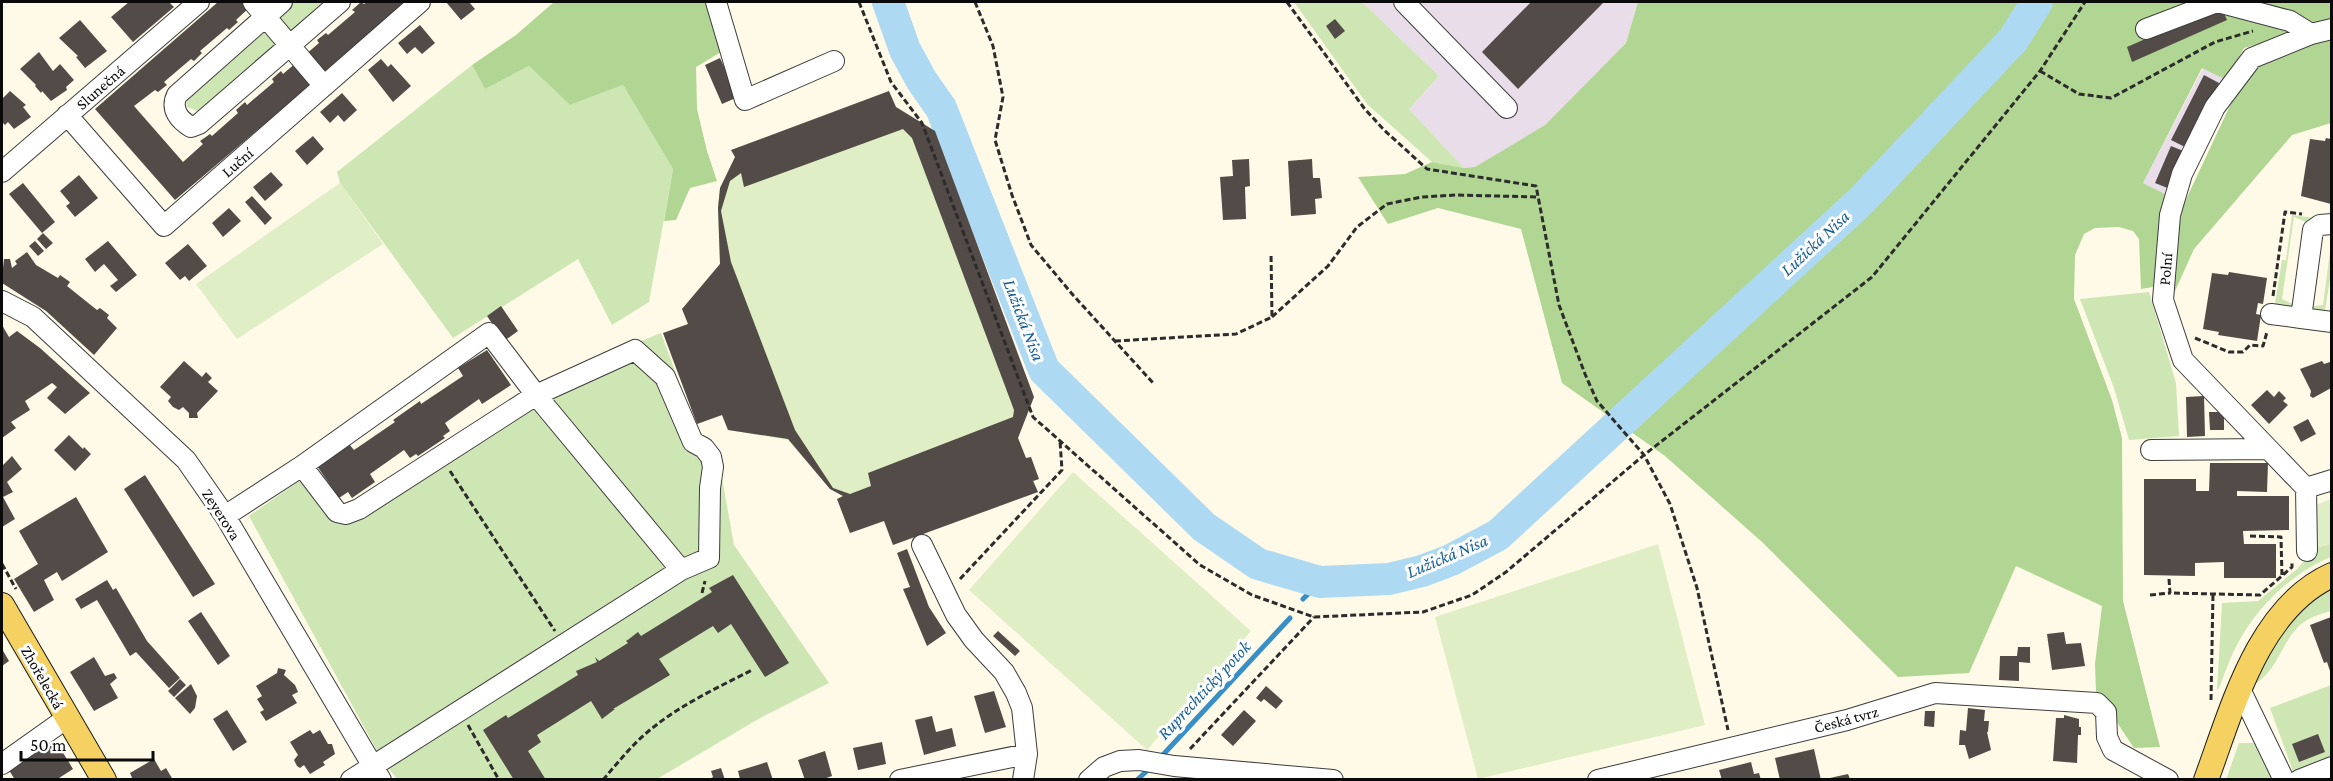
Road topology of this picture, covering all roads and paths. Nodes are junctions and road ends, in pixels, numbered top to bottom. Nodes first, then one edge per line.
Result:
1 (199, 2) edge
2 (282, 2) edge
3 (340, 2) edge
4 (420, 2) edge
5 (716, 2) edge
6 (859, 2) edge
7 (975, 2) edge
8 (1287, 2) edge
9 (1404, 2) edge
10 (2085, 2) edge
11 (2217, 2) edge
12 (259, 9) edge
13 (2146, 29) dead end
14 (2331, 29) edge
15 (2258, 30) dead end
16 (2311, 34) junction
17 (289, 45) junction
18 (834, 61) dead end
19 (2040, 71) junction
20 (324, 86) junction
21 (1507, 108) dead end
22 (67, 115) junction
23 (2, 172) edge
24 (1538, 197) junction
25 (2308, 215) dead end
26 (2331, 224) edge
27 (1271, 253) dead end
28 (2, 301) edge
29 (2271, 314) junction
30 (1272, 317) junction
31 (2301, 318) junction
32 (2331, 322) edge
33 (2173, 330) junction
34 (1115, 341) junction
35 (1154, 384) dead end
36 (536, 395) junction
37 (1060, 441) junction
38 (2268, 449) junction
39 (2151, 450) dead end
40 (1644, 455) junction
41 (441, 457) junction
42 (302, 466) junction
43 (2331, 480) edge
44 (2306, 488) junction
45 (225, 516) junction
46 (2250, 536) dead end
47 (922, 545) dead end
48 (2307, 551) dead end
49 (681, 570) junction
50 (2331, 575) edge
51 (2169, 579) dead end
52 (946, 593) junction
53 (2170, 593) junction
54 (2213, 594) junction
55 (2150, 595) dead end
56 (2, 605) edge
57 (1314, 617) junction
58 (564, 645) junction
59 (752, 670) dead end
60 (2240, 688) junction
61 (2211, 708) dead end
62 (459, 711) junction
63 (67, 718) junction
64 (1732, 746) junction
65 (1027, 754) junction
66 (2, 764) edge
67 (1174, 766) junction
68 (2331, 767) edge
69 (377, 773) edge
70 (104, 780) edge
71 (351, 780) edge
72 (499, 780) edge
73 (603, 780) edge
74 (900, 780) edge
75 (1023, 780) edge
76 (1089, 780) edge
77 (1333, 780) edge
78 (1598, 780) edge
79 (2168, 780) edge
80 (2206, 780) edge
81 (2284, 780) edge
82 (2299, 780) edge

1 - 22 street, Slunečná
2 - 12 street
3 - 17 street
4 - 20 street, Luční
5 - 18 street
6 - 37 path
7 - 34 path
8 - 24 path
9 - 21 street
10 - 19 path
11 - 13 street
11 - 16 street
12 - 17 street
12 - 17 street
14 - 16 street, Polní
15 - 19 path
16 - 33 street, Polní
17 - 20 street
19 - 40 path
20 - 22 street, Luční
22 - 23 street, Slunečná
24 - 30 path
24 - 40 path
25 - 29 path
26 - 31 street
27 - 30 path
28 - 45 street, Zeyerova
29 - 31 street
29 - 33 path
30 - 34 path
31 - 32 street
33 - 38 street, Polní
34 - 35 path
36 - 41 street
36 - 42 street
36 - 49 street
36 - 49 street
37 - 52 path
37 - 57 path
38 - 39 street
38 - 44 street, Polní
40 - 57 path
40 - 64 path
41 - 42 street
41 - 58 path
42 - 45 street
43 - 44 street
44 - 48 street
45 - 69 street, Zeyerova
46 - 54 path
47 - 52 street
49 - 58 street
50 - 60 main road
51 - 53 path
52 - 65 street
53 - 54 path
53 - 55 path
54 - 61 path
56 - 63 main road, Zhořelecká
57 - 67 path
58 - 62 street
59 - 73 path
60 - 80 main road
60 - 81 street
62 - 69 street
62 - 72 path
63 - 66 street
63 - 70 main road, Zhořelecká
64 - 78 street, Česká tvrz
64 - 79 street, Česká tvrz
65 - 74 street
65 - 75 street
67 - 76 street
67 - 77 street
68 - 82 street
69 - 71 street

